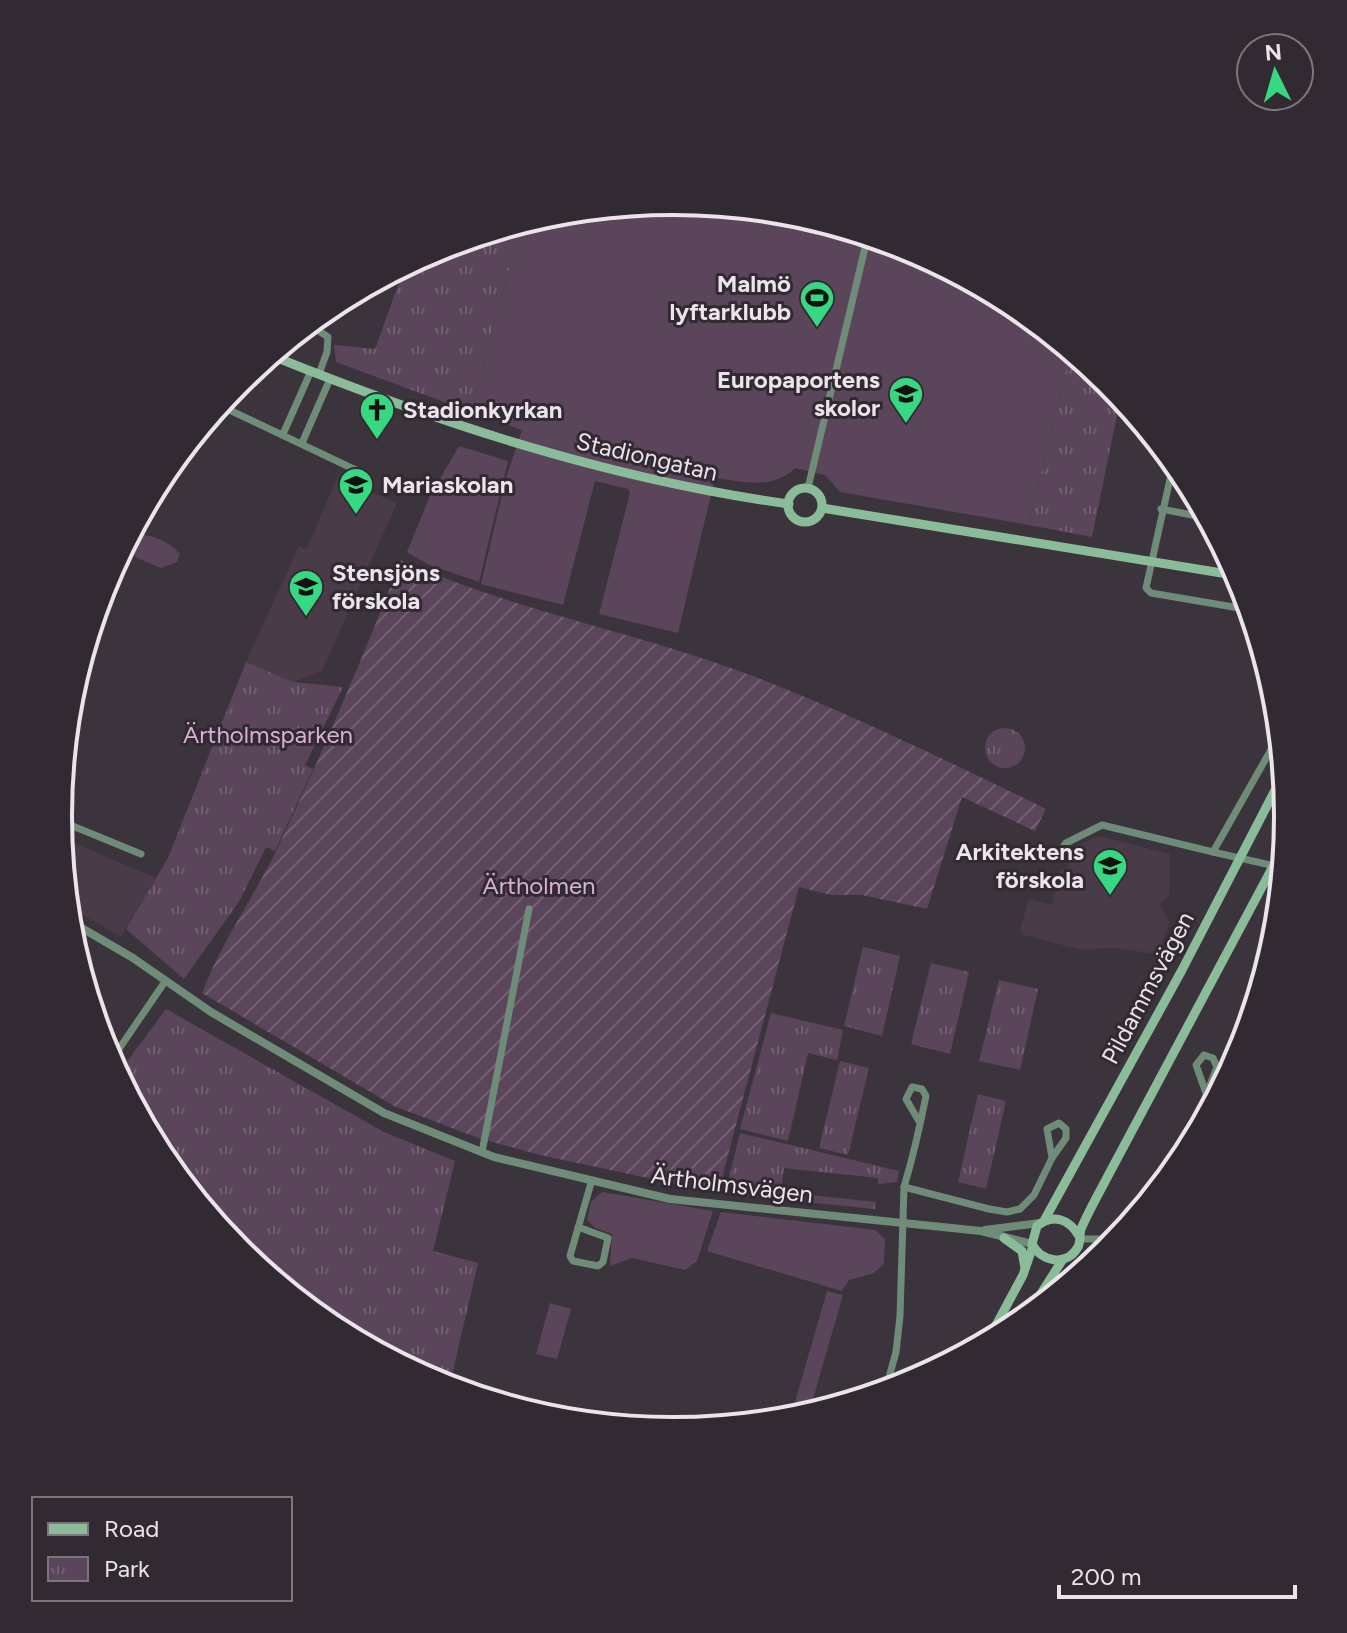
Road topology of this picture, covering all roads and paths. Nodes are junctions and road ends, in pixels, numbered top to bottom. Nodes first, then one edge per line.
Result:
1 (865, 246) edge
2 (319, 331) edge
3 (282, 360) edge
4 (315, 373) junction
5 (330, 379) junction
6 (230, 410) edge
7 (283, 434) junction
8 (302, 443) junction
9 (362, 473) dead end
10 (1170, 476) edge
11 (808, 488) junction
12 (789, 504) junction
13 (822, 508) junction
14 (1161, 509) junction
15 (1194, 515) edge
16 (1151, 563) junction
17 (1223, 574) edge
18 (1237, 608) edge
19 (1271, 749) edge
20 (1274, 791) edge
21 (72, 826) edge
22 (1213, 852) junction
23 (141, 854) dead end
24 (1055, 857) dead end
25 (1239, 859) junction
26 (1272, 868) joint
27 (529, 909) dead end
28 (83, 929) edge
29 (164, 983) junction
30 (119, 1049) edge
31 (1206, 1093) junction
32 (1203, 1101) edge
33 (920, 1123) junction
34 (482, 1152) junction
35 (1052, 1158) junction
36 (591, 1183) junction
37 (904, 1187) junction
38 (1042, 1222) junction
39 (902, 1223) junction
40 (578, 1227) junction
41 (981, 1231) junction
42 (1004, 1238) junction
43 (1080, 1238) junction
44 (1102, 1239) edge
45 (1033, 1245) junction
46 (1063, 1259) junction
47 (1026, 1270) junction
48 (1042, 1293) edge
49 (997, 1323) edge
50 (889, 1378) edge

1 - 11 street
2 - 4 street
3 - 4 main road, Stadiongatan
4 - 5 main road, Stadiongatan
4 - 7 street
5 - 8 street
5 - 12 main road, Stadiongatan
6 - 7 street
7 - 8 street
8 - 9 street
10 - 14 street
11 - 12 main road
11 - 13 main road
12 - 13 main road, Stadiongatan
13 - 16 main road, Stadiongatan
14 - 15 street
14 - 16 street
16 - 17 main road, Stadiongatan
16 - 18 street
19 - 22 street
20 - 25 main road, Pildammsvägen
21 - 23 street
22 - 24 street
22 - 25 street
25 - 26 street
25 - 38 main road, Pildammsvägen
26 - 43 main road
27 - 34 street
28 - 29 street, Ärtholmsvägen
29 - 30 street
29 - 34 street, Ärtholmsvägen
31 - 31 street
31 - 32 street
33 - 33 street
33 - 37 street
34 - 36 street, Ärtholmsvägen
35 - 35 street
35 - 37 street
36 - 39 street, Ärtholmsvägen
36 - 40 street
37 - 39 street
38 - 41 street, Ärtholmsvägen
38 - 43 main road, Ärtholmsvägen
38 - 45 main road
39 - 41 street, Ärtholmsvägen
39 - 50 street
40 - 40 street
41 - 42 street, Ärtholmsvägen
42 - 45 street, Ärtholmsvägen
42 - 47 main road
43 - 44 street, Ärtholmsvägen
43 - 46 main road
45 - 46 main road, Ärtholmsvägen
45 - 47 main road
46 - 48 main road
47 - 49 main road

